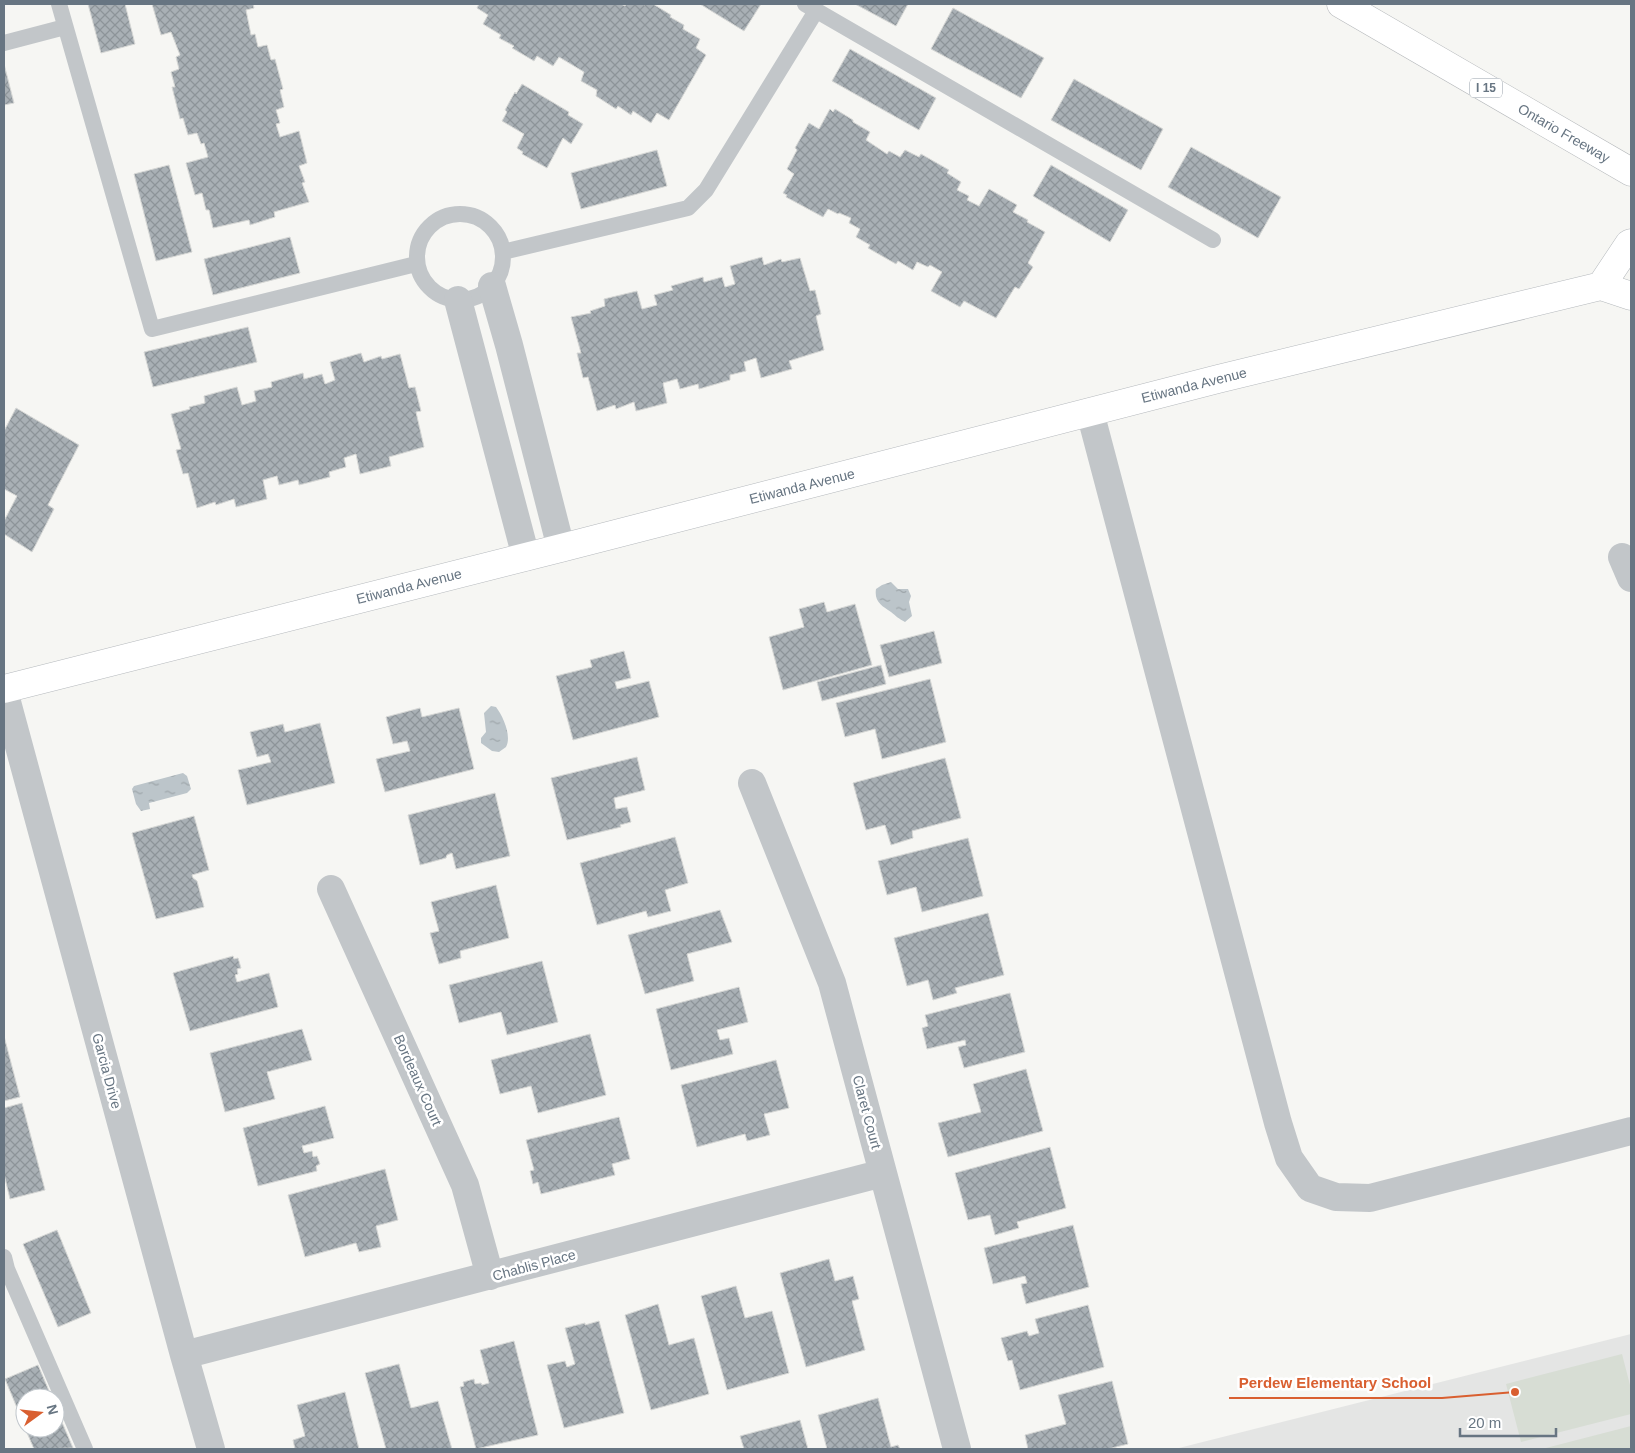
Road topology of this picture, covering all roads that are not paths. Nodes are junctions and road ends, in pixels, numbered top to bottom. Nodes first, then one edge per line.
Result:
1 (59, 4) edge
2 (1341, 4) edge
3 (810, 7) edge
4 (65, 27) junction
5 (4, 43) edge
6 (1631, 172) edge
7 (1213, 240) dead end
8 (1631, 243) edge
9 (503, 252) junction
10 (416, 264) junction
11 (492, 286) junction
12 (1601, 286) junction
13 (1631, 296) edge
14 (458, 300) junction
15 (1090, 412) junction
16 (561, 548) junction
17 (526, 556) junction
18 (4, 690) edge
19 (752, 783) dead end
20 (331, 888) dead end
21 (1631, 1130) edge
22 (883, 1173) junction
23 (4, 1257) edge
24 (490, 1276) junction
25 (184, 1355) junction
26 (85, 1449) edge
27 (211, 1449) edge
28 (957, 1449) edge

1 - 4 lane
2 - 6 main road, Ontario Freeway / I 15
3 - 7 lane
3 - 9 lane
4 - 5 lane
4 - 10 lane
8 - 12 main road
9 - 10 lane
9 - 11 lane
10 - 14 lane
11 - 14 lane
11 - 16 street
12 - 13 main road
12 - 15 main road, Etiwanda Avenue
14 - 17 street
15 - 16 main road, Etiwanda Avenue
15 - 21 street
16 - 17 main road, Etiwanda Avenue
17 - 18 main road, Etiwanda Avenue
18 - 25 street, Garcia Drive
19 - 22 street, Claret Court
20 - 24 street, Bordeaux Court
22 - 24 street, Chablis Place
22 - 28 street, Claret Court
23 - 26 lane
24 - 25 street, Chablis Place
25 - 27 street, Garcia Drive

